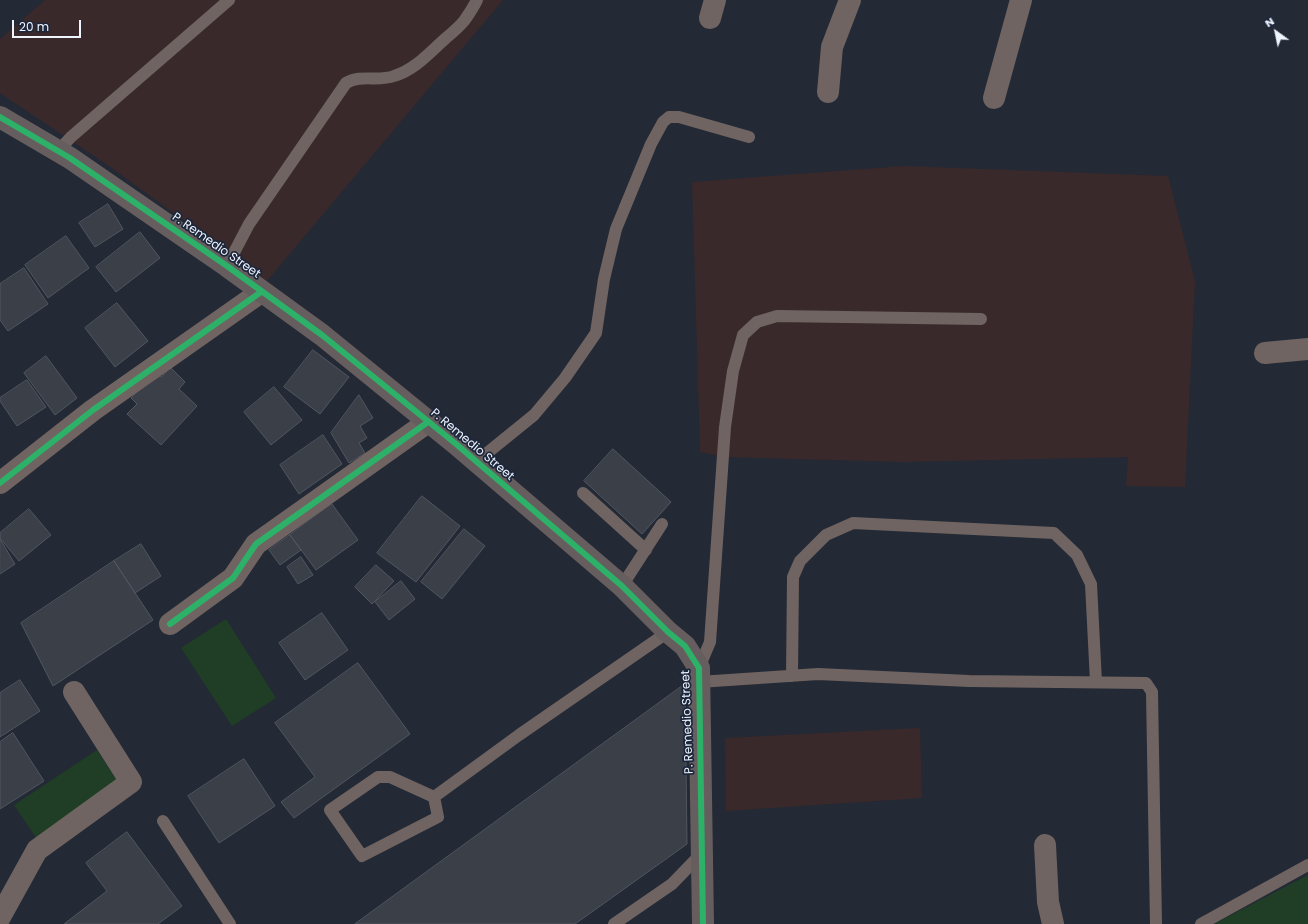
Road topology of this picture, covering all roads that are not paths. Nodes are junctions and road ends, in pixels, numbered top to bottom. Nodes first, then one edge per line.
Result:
1 (229, 0) edge
2 (477, 0) edge
3 (850, 0) edge
4 (1021, 0) edge
5 (828, 92) dead end
6 (994, 98) dead end
7 (0, 117) edge
8 (749, 137) dead end
9 (58, 151) junction
10 (227, 266) junction
11 (261, 292) junction
12 (981, 319) dead end
13 (1308, 349) edge
14 (1265, 353) dead end
15 (428, 422) junction
16 (476, 462) junction
17 (0, 483) edge
18 (583, 493) dead end
19 (662, 524) dead end
20 (646, 550) junction
21 (622, 586) junction
22 (170, 624) dead end
23 (668, 632) junction
24 (699, 675) junction
25 (792, 676) junction
26 (1096, 682) junction
27 (74, 692) dead end
28 (434, 797) junction
29 (163, 820) dead end
30 (1045, 846) dead end
31 (701, 854) junction
32 (1308, 865) edge
33 (0, 917) edge
34 (230, 924) edge
35 (614, 924) edge
36 (703, 924) edge
37 (1053, 924) edge
38 (1156, 924) edge
39 (1201, 924) edge

1 - 9 lane
2 - 10 lane
3 - 5 street
4 - 6 street
7 - 9 street, P. Remedio Street
8 - 16 lane
9 - 10 street, P. Remedio Street
10 - 11 street, P. Remedio Street
11 - 15 street, P. Remedio Street
11 - 17 street
12 - 24 lane
13 - 14 street
15 - 16 street, P. Remedio Street
15 - 22 street
16 - 21 street, P. Remedio Street
18 - 20 lane
19 - 20 lane
20 - 21 lane
21 - 23 street, P. Remedio Street
23 - 24 street, P. Remedio Street
23 - 28 lane
24 - 25 lane
24 - 31 street, P. Remedio Street
25 - 26 lane
25 - 26 lane
26 - 38 lane
27 - 33 street
28 - 28 lane
29 - 34 lane
30 - 37 street
31 - 35 lane
31 - 36 street, P. Remedio Street
32 - 39 lane

